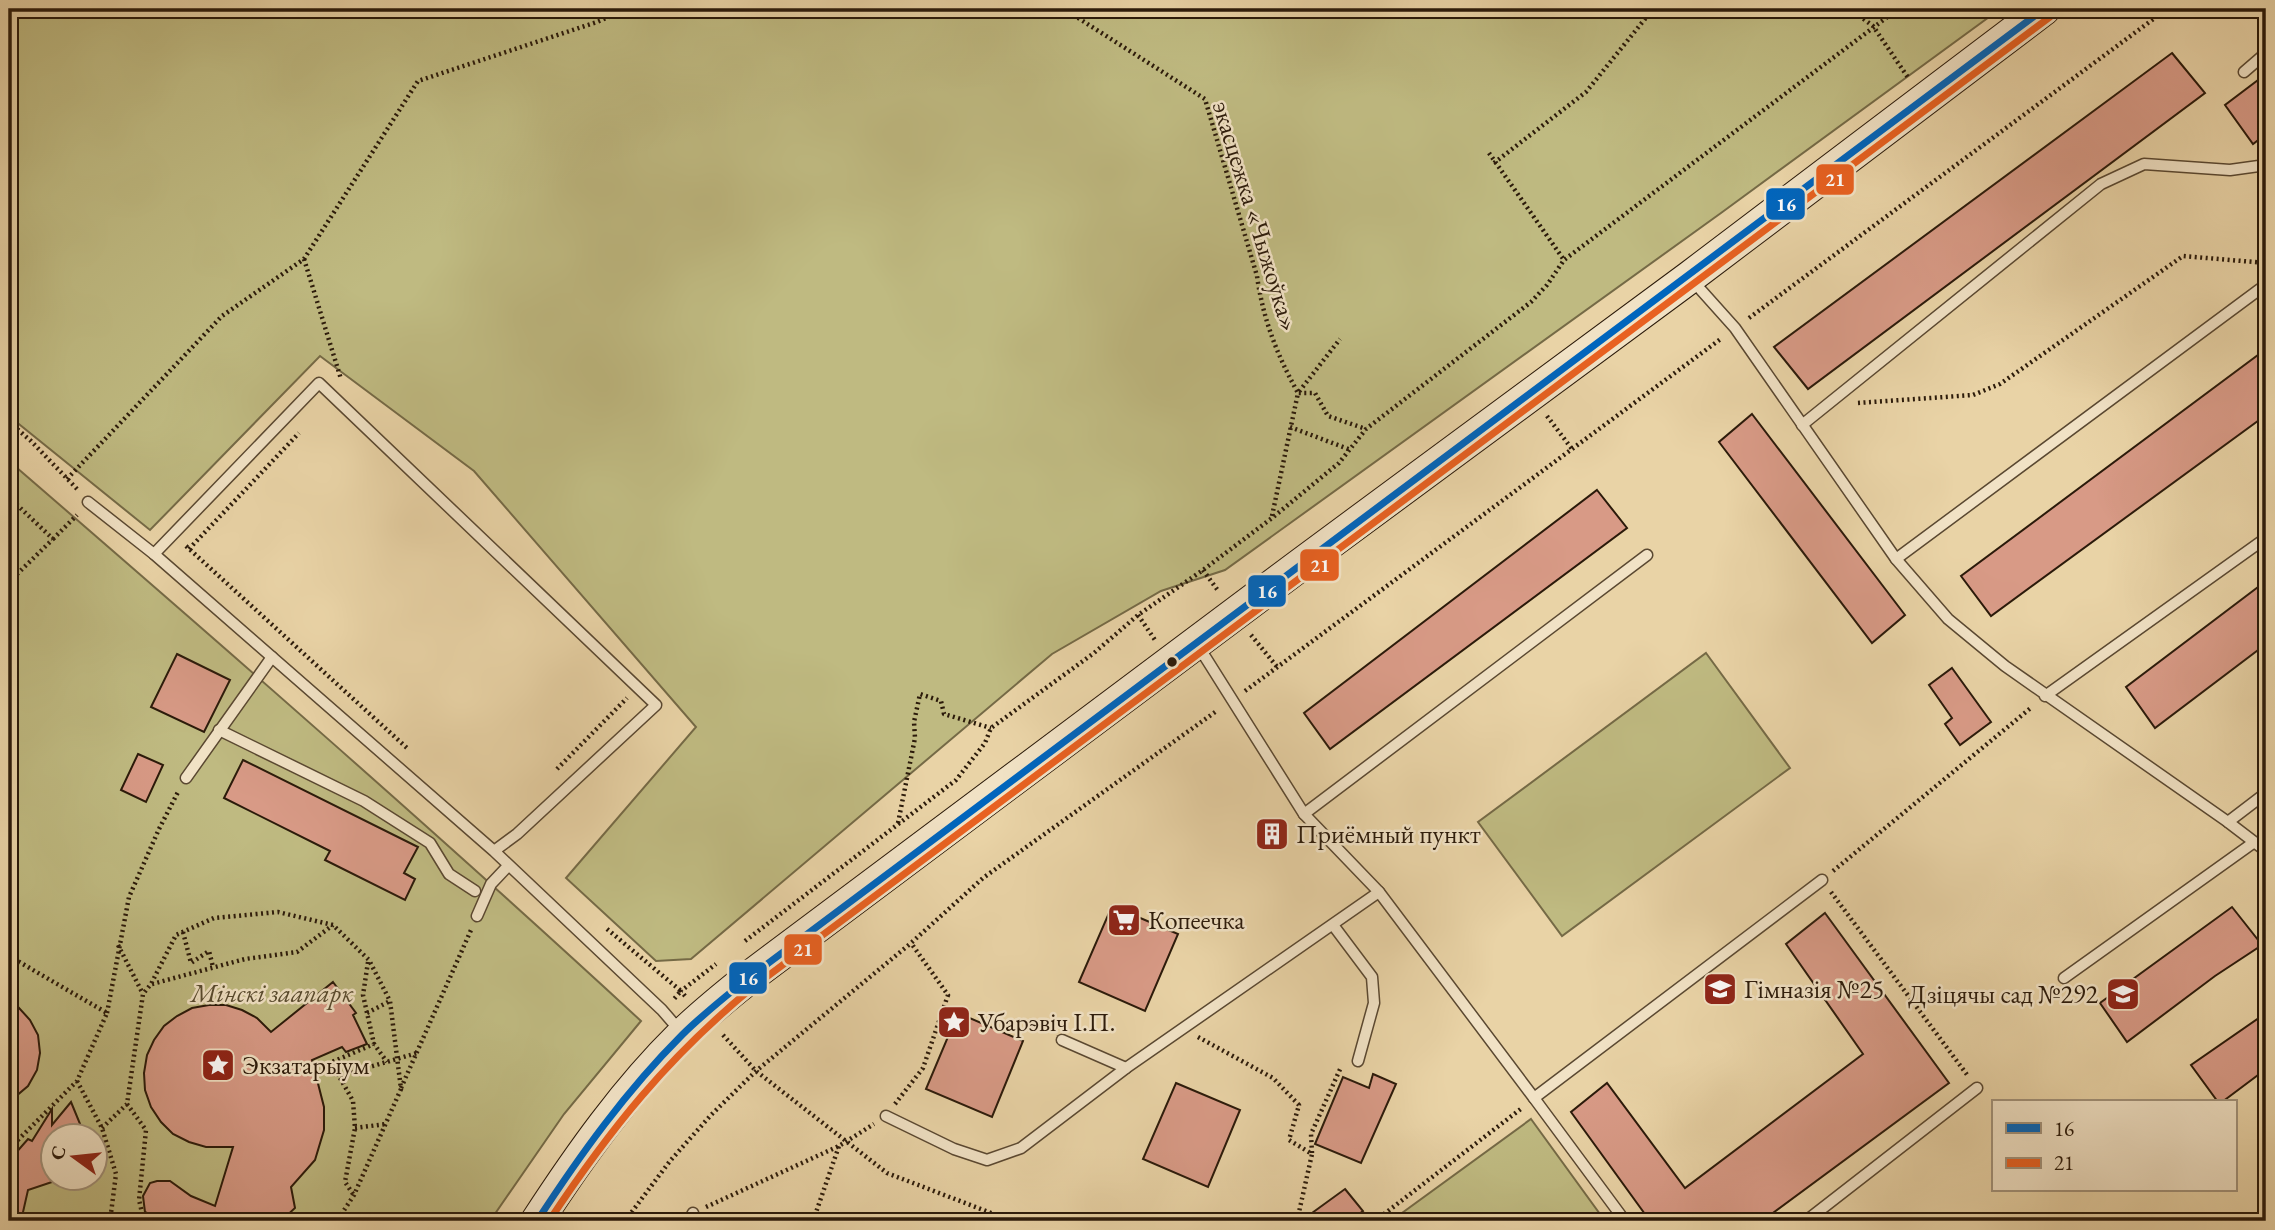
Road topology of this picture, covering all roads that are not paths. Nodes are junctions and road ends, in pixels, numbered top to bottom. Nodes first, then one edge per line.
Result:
1 (2044, 9) edge
2 (2266, 53) edge
3 (2244, 72) dead end
4 (2266, 165) edge
5 (1690, 277) junction
6 (2260, 289) dead end
7 (1802, 425) junction
8 (88, 502) road end
9 (2266, 538) edge
10 (154, 554) junction
11 (1647, 555) dead end
12 (1896, 559) junction
13 (1196, 643) junction
14 (272, 657) junction
15 (2045, 696) junction
16 (219, 730) junction
17 (186, 778) road end
18 (2266, 793) edge
19 (1304, 814) junction
20 (2228, 822) junction
21 (2253, 843) junction
22 (494, 851) junction
23 (2266, 851) edge
24 (508, 866) junction
25 (1822, 880) road end
26 (475, 891) dead end
27 (1378, 892) junction
28 (477, 916) road end
29 (1333, 925) junction
30 (2064, 978) dead end
31 (683, 1034) junction
32 (1062, 1040) dead end
33 (1358, 1061) road end
34 (1126, 1068) junction
35 (1977, 1088) road end
36 (1534, 1098) junction
37 (886, 1116) road end
38 (537, 1221) edge
39 (1625, 1221) edge
40 (1806, 1221) edge

1 - 5 main road
2 - 3 lane
4 - 7 lane
5 - 7 lane
5 - 13 main road
6 - 12 lane
7 - 12 lane
8 - 10 lane
9 - 15 lane
10 - 14 lane
10 - 22 lane
11 - 19 lane
12 - 15 lane
13 - 19 lane
13 - 31 main road
14 - 16 lane
14 - 22 lane
15 - 20 lane
16 - 17 lane
16 - 26 lane
18 - 20 lane
19 - 27 lane
20 - 21 lane
21 - 23 lane
21 - 30 lane
22 - 24 lane
24 - 28 lane
24 - 31 lane
25 - 36 lane
27 - 29 lane
27 - 36 lane
29 - 33 lane
29 - 34 lane
31 - 38 main road
32 - 34 lane
34 - 37 lane
35 - 40 lane
36 - 39 lane

